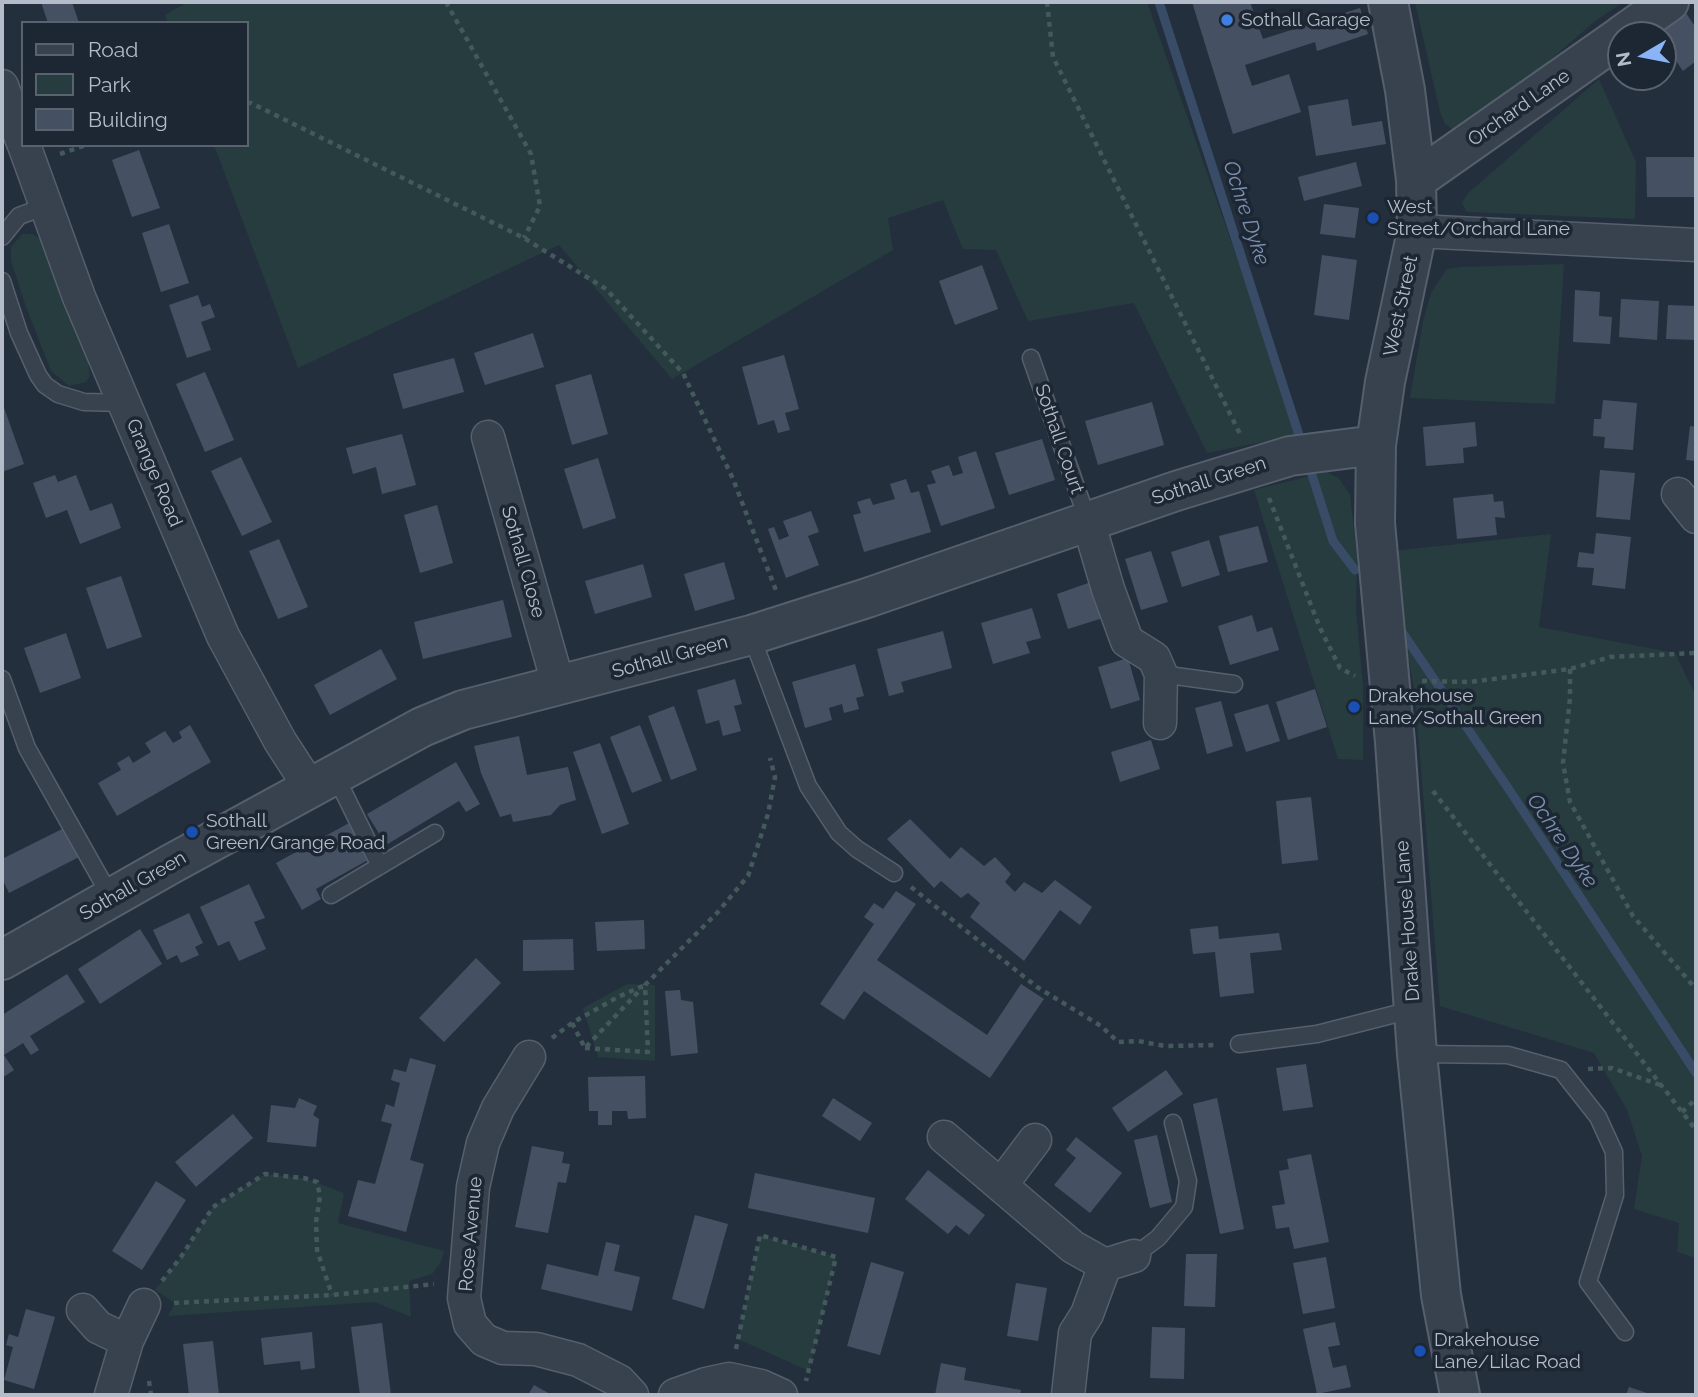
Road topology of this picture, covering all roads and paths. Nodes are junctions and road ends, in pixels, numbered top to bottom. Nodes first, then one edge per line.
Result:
1 (446, 2) edge
2 (1046, 2) edge
3 (1388, 2) edge
4 (1669, 2) edge
5 (1642, 21) edge
6 (1607, 46) edge
7 (2, 86) edge
8 (248, 103) edge
9 (21, 138) edge
10 (24, 147) edge
11 (1416, 180) junction
12 (46, 206) junction
13 (1417, 231) junction
14 (2, 237) edge
15 (524, 238) junction
16 (1696, 245) edge
17 (2, 281) edge
18 (1031, 358) dead end
19 (124, 402) junction
20 (488, 437) dead end
21 (1376, 445) junction
22 (1255, 466) junction
23 (1088, 521) junction
24 (789, 623) junction
25 (751, 635) junction
26 (1696, 653) edge
27 (1570, 669) junction
28 (1161, 674) junction
29 (2, 678) edge
30 (1388, 680) junction
31 (1234, 684) dead end
32 (559, 687) junction
33 (1160, 723) dead end
34 (768, 751) dead end
35 (323, 782) junction
36 (1428, 785) dead end
37 (435, 833) dead end
38 (380, 866) junction
39 (894, 873) joint
40 (331, 895) dead end
41 (112, 899) junction
42 (2, 960) edge
43 (645, 985) junction
44 (1696, 989) edge
45 (1415, 1009) junction
46 (572, 1023) junction
47 (1239, 1044) joint
48 (585, 1048) junction
49 (1417, 1054) junction
50 (529, 1057) joint
51 (1561, 1070) junction
52 (1661, 1086) junction
53 (1694, 1101) edge
54 (1682, 1112) junction
55 (1173, 1123) dead end
56 (1696, 1130) edge
57 (944, 1136) dead end
58 (1035, 1140) dead end
59 (1001, 1185) junction
60 (1119, 1260) junction
61 (466, 1280) junction
62 (332, 1296) junction
63 (144, 1305) junction
64 (82, 1310) dead end
65 (1625, 1332) dead end
66 (127, 1341) junction
67 (147, 1370) dead end
68 (729, 1379) junction
69 (793, 1389) edge
70 (111, 1395) edge
71 (151, 1395) edge
72 (632, 1395) edge
73 (675, 1395) edge
74 (1068, 1395) edge
75 (1461, 1395) edge

1 - 15 path
2 - 22 path
3 - 11 street, West Street
4 - 5 street, Orchard Lane
6 - 11 street, Orchard Lane
7 - 9 street, Grange Road
8 - 15 path
10 - 12 street, Grange Road
11 - 13 street, West Street
12 - 14 lane
12 - 19 street, Grange Road
13 - 16 street
13 - 21 street, West Street
15 - 24 path
17 - 19 lane
18 - 23 lane, Sothall Court
19 - 35 street, Grange Road
20 - 32 street, Sothall Close
21 - 22 street, Sothall Green
21 - 30 street, Drake House Lane
22 - 23 street, Sothall Green
22 - 30 path
23 - 24 street, Sothall Green
23 - 28 street
24 - 25 street, Sothall Green
25 - 32 street, Sothall Green
25 - 39 lane
26 - 27 path
27 - 30 path
27 - 44 path
28 - 31 lane
28 - 33 street
29 - 41 lane
30 - 45 street, Drake House Lane
32 - 35 street, Sothall Green
34 - 43 path
35 - 38 lane
35 - 41 street, Sothall Green
36 - 52 path
37 - 38 lane
38 - 40 lane
39 - 47 path
41 - 42 street, Sothall Green
43 - 46 path
43 - 48 path
43 - 48 path
45 - 47 lane
45 - 49 street, Drake House Lane
46 - 48 path
46 - 50 path
49 - 51 lane
49 - 75 street, Drake House Lane
50 - 61 street, Rose Avenue
51 - 52 path
51 - 65 lane
52 - 54 path
53 - 54 path
54 - 56 path
55 - 60 lane
57 - 59 street
58 - 59 street
59 - 60 street
60 - 74 street
61 - 62 path
61 - 72 street, Rose Avenue
62 - 63 path
62 - 63 path
63 - 66 street
64 - 66 street
66 - 70 street
67 - 71 path
68 - 69 street
68 - 69 path
68 - 73 street

